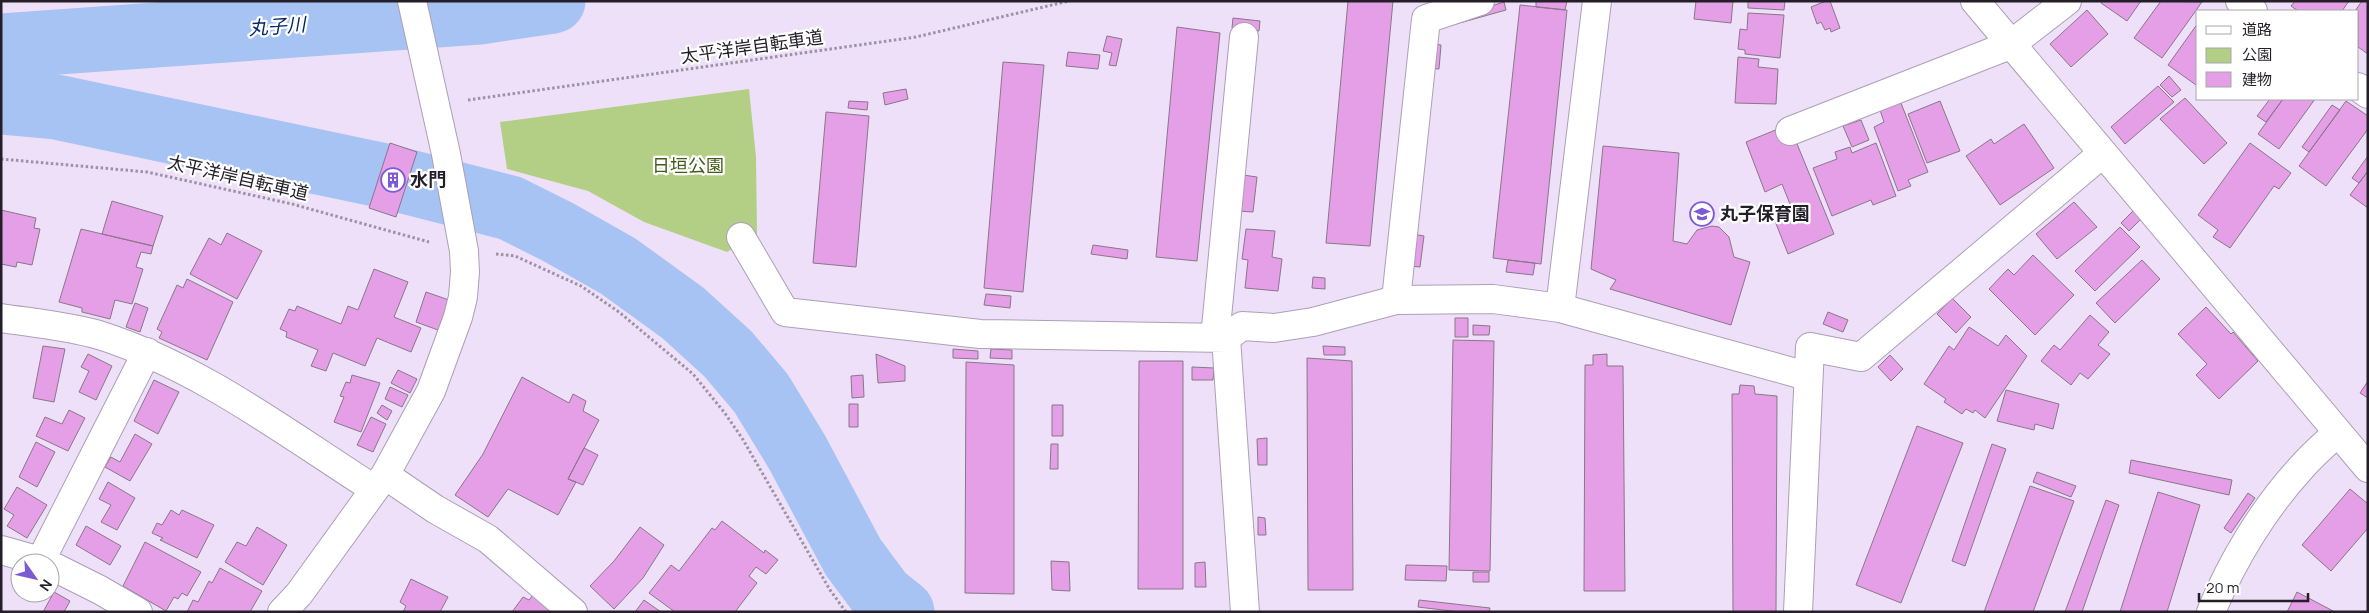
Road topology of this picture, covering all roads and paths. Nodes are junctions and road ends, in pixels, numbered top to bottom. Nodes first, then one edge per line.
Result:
1 (412, 1) edge
2 (1069, 1) edge
3 (1480, 1) edge
4 (1597, 1) edge
5 (1975, 1) edge
6 (2067, 1) edge
7 (2240, 1) edge
8 (2252, 10) edge
9 (1244, 37) dead end
10 (2010, 45) junction
11 (434, 98) junction
12 (1790, 131) dead end
13 (2103, 152) junction
14 (1, 159) edge
15 (741, 237) dead end
16 (464, 251) junction
17 (1396, 300) junction
18 (1560, 308) junction
19 (1, 318) edge
20 (1220, 338) junction
21 (147, 352) junction
22 (1807, 376) junction
23 (2337, 433) junction
24 (2368, 468) edge
25 (380, 482) junction
26 (51, 553) edge
27 (60, 570) edge
28 (1244, 606) edge
29 (138, 612) edge
30 (282, 612) edge
31 (573, 612) edge
32 (846, 612) edge
33 (1798, 612) edge
34 (2212, 612) edge

1 - 11 street
2 - 11 path, 太平洋岸自転車道
3 - 17 street
4 - 18 street
5 - 10 street
6 - 10 street
7 - 8 street
9 - 20 street
10 - 12 street
10 - 13 street
11 - 16 street
13 - 22 street
13 - 23 street
14 - 16 path, 太平洋岸自転車道
15 - 20 street
16 - 25 street
16 - 32 path, 太平洋岸自転車道
17 - 18 street
17 - 20 street
18 - 22 street
19 - 21 street
20 - 28 street
21 - 25 street
21 - 26 street
22 - 33 street
23 - 24 street
23 - 34 street
25 - 30 street
25 - 31 street
27 - 29 street

